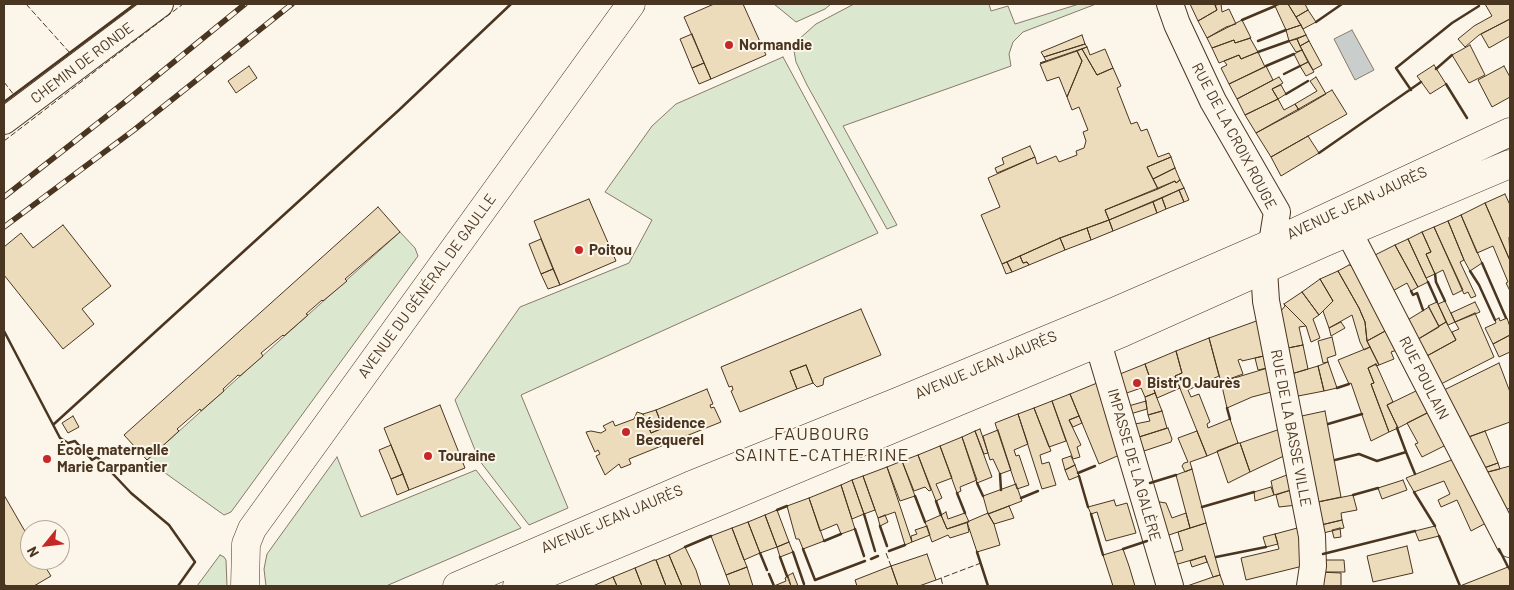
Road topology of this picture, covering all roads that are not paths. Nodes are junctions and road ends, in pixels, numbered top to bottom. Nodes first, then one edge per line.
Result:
1 (160, 4) edge
2 (631, 4) edge
3 (1170, 4) edge
4 (4, 122) edge
5 (1510, 132) edge
6 (1510, 164) edge
7 (1344, 222) junction
8 (1272, 243) junction
9 (1264, 270) junction
10 (1098, 343) junction
11 (1510, 544) edge
12 (247, 583) edge
13 (457, 586) edge
14 (517, 586) edge
15 (1170, 586) edge
16 (1310, 586) edge

1 - 4 street, CHEMIN DE RONDE
2 - 12 main road, AVENUE DU GÉNÉRAL DE GAULLE
3 - 8 street, RUE DE LA CROIX ROUGE
5 - 7 main road, AVENUE JEAN JAURÈS
6 - 7 main road, AVENUE JEAN JAURÈS
7 - 8 main road, AVENUE JEAN JAURÈS
7 - 9 main road, AVENUE JEAN JAURÈS
7 - 11 street, RUE POULAIN
8 - 9 street, RUE DE LA CROIX ROUGE
8 - 13 main road, AVENUE JEAN JAURÈS
9 - 10 main road, AVENUE JEAN JAURÈS
9 - 16 street, RUE DE LA BASSE VILLE
10 - 14 main road, AVENUE JEAN JAURÈS
10 - 15 street, IMPASSE DE LA GALÈRE

